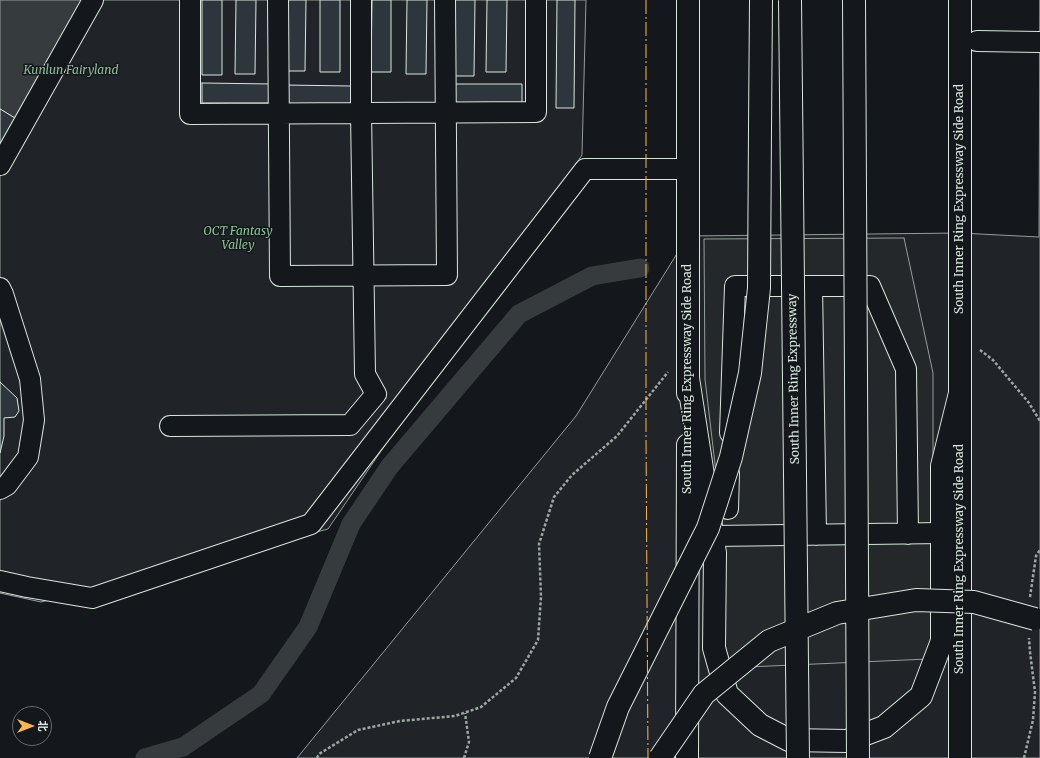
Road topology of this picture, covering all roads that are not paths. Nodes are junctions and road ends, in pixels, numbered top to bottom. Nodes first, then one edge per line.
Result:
1 (93, 0) edge
2 (190, 0) edge
3 (278, 0) edge
4 (361, 0) edge
5 (445, 0) edge
6 (536, 0) edge
7 (688, 0) edge
8 (761, 0) edge
9 (790, 0) edge
10 (854, 0) edge
11 (960, 0) edge
12 (977, 41) dead end
13 (1040, 42) edge
14 (278, 113) junction
15 (361, 113) junction
16 (446, 113) junction
17 (0, 165) edge
18 (688, 169) junction
19 (364, 275) junction
20 (812, 286) junction
21 (0, 288) edge
22 (678, 374) junction
23 (960, 393) junction
24 (170, 426) dead end
25 (0, 489) edge
26 (728, 509) dead end
27 (942, 533) junction
28 (908, 534) junction
29 (816, 535) junction
30 (713, 536) junction
31 (0, 581) edge
32 (1034, 628) edge
33 (600, 758) edge
34 (660, 758) edge
35 (687, 758) edge
36 (798, 758) edge
37 (858, 758) edge
38 (960, 758) edge

1 - 17 lane
2 - 14 lane
3 - 14 lane
4 - 15 lane
5 - 16 lane
6 - 16 lane
7 - 18 main road, South Inner Ring Expressway Side Road
8 - 33 main road, bridge
9 - 36 main road, South Inner Ring Expressway, bridge
10 - 37 main road, bridge
11 - 23 main road, South Inner Ring Expressway Side Road
12 - 13 lane
14 - 15 lane
14 - 19 lane
15 - 16 lane
15 - 19 lane
16 - 19 lane
18 - 22 main road, South Inner Ring Expressway Side Road
18 - 31 lane
19 - 24 lane
20 - 26 lane
20 - 28 lane
20 - 29 lane
21 - 25 lane
22 - 30 main road
22 - 35 main road, South Inner Ring Expressway Side Road
23 - 27 main road
23 - 38 main road, South Inner Ring Expressway Side Road
27 - 28 lane
27 - 30 main road
28 - 29 lane
29 - 30 lane
32 - 34 main road, bridge

